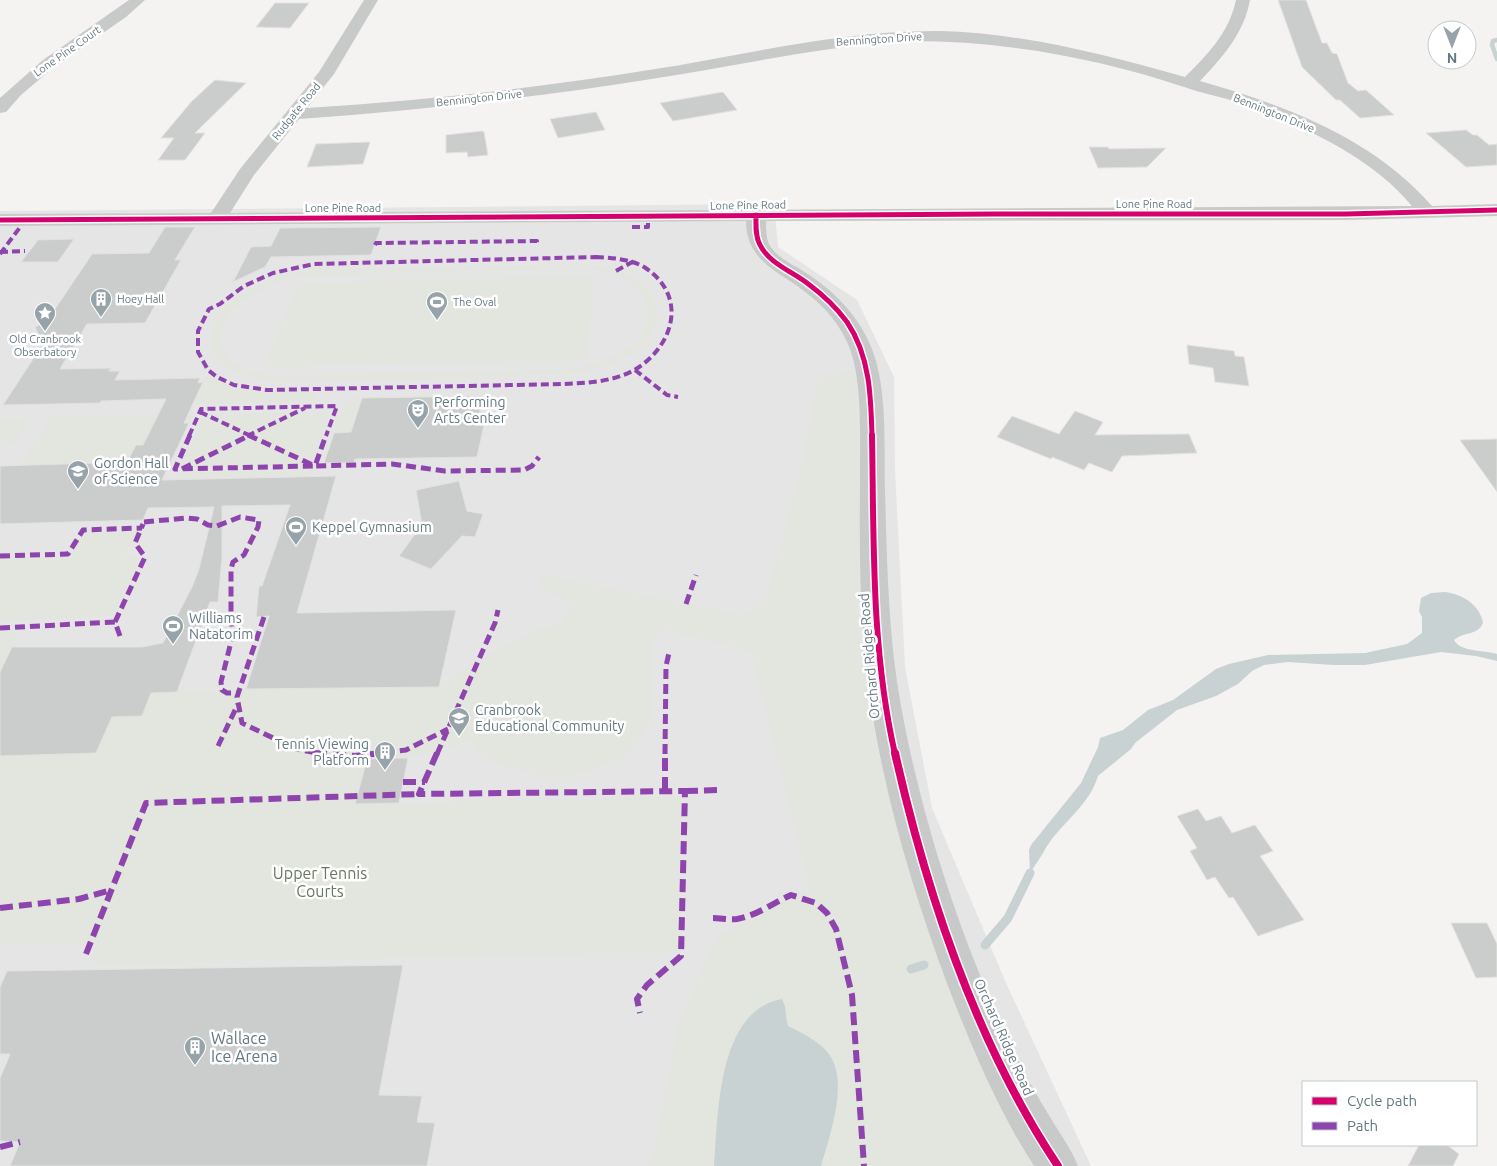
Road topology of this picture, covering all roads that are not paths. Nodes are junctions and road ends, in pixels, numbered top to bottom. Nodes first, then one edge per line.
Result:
1 (138, 0) edge
2 (371, 0) edge
3 (1243, 0) edge
4 (1188, 83) junction
5 (0, 108) edge
6 (294, 114) junction
7 (1497, 210) edge
8 (1427, 212) junction
9 (756, 215) junction
10 (217, 219) junction
11 (0, 220) edge
12 (1058, 1166) edge

1 - 5 street, Lone Pine Court
2 - 6 street, Rudgate Road
3 - 4 street
4 - 6 street, Bennington Drive
4 - 8 street, Bennington Drive
6 - 10 street, Rudgate Road
7 - 8 street, Lone Pine Road
8 - 9 street, Lone Pine Road
9 - 10 street, Lone Pine Road
9 - 12 street, Orchard Ridge Road
10 - 11 street, Lone Pine Road

